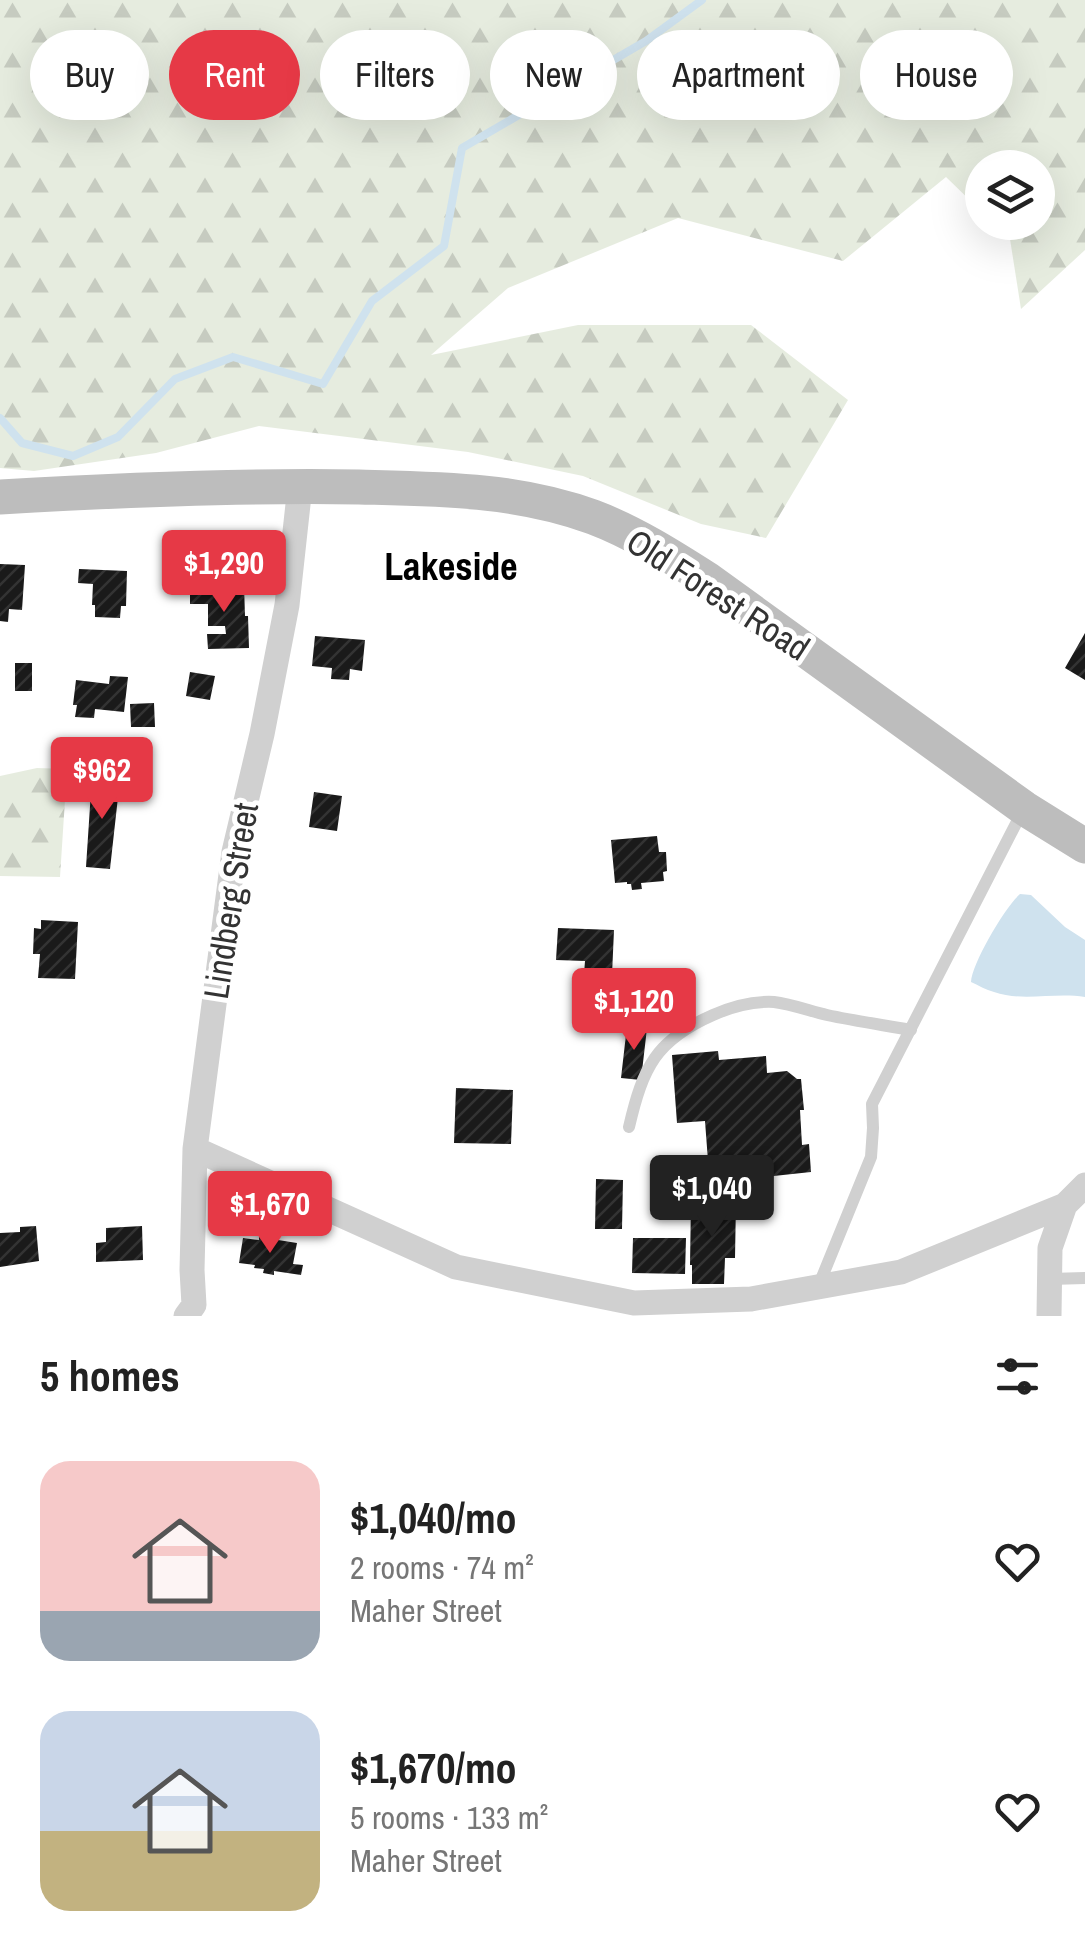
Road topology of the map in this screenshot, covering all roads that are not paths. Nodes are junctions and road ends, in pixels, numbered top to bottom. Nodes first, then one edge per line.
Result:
1 (300, 486) junction
2 (0, 497) edge
3 (1024, 808) junction
4 (1085, 846) edge
5 (912, 1030) junction
6 (630, 1127) dead end
7 (194, 1148) junction
8 (1085, 1185) edge
9 (1065, 1205) junction
10 (1085, 1278) edge
11 (1050, 1279) junction
12 (818, 1287) junction
13 (186, 1316) edge
14 (1048, 1316) edge

1 - 2 main road, Old Forest Road
1 - 3 main road, Old Forest Road
1 - 7 street, Lindberg Street
3 - 4 main road, Old Forest Road
3 - 5 lane
5 - 6 lane
5 - 12 lane
7 - 12 street
7 - 13 street, Lindberg Street
8 - 9 street
9 - 11 street
9 - 12 street
10 - 11 lane
11 - 14 street

